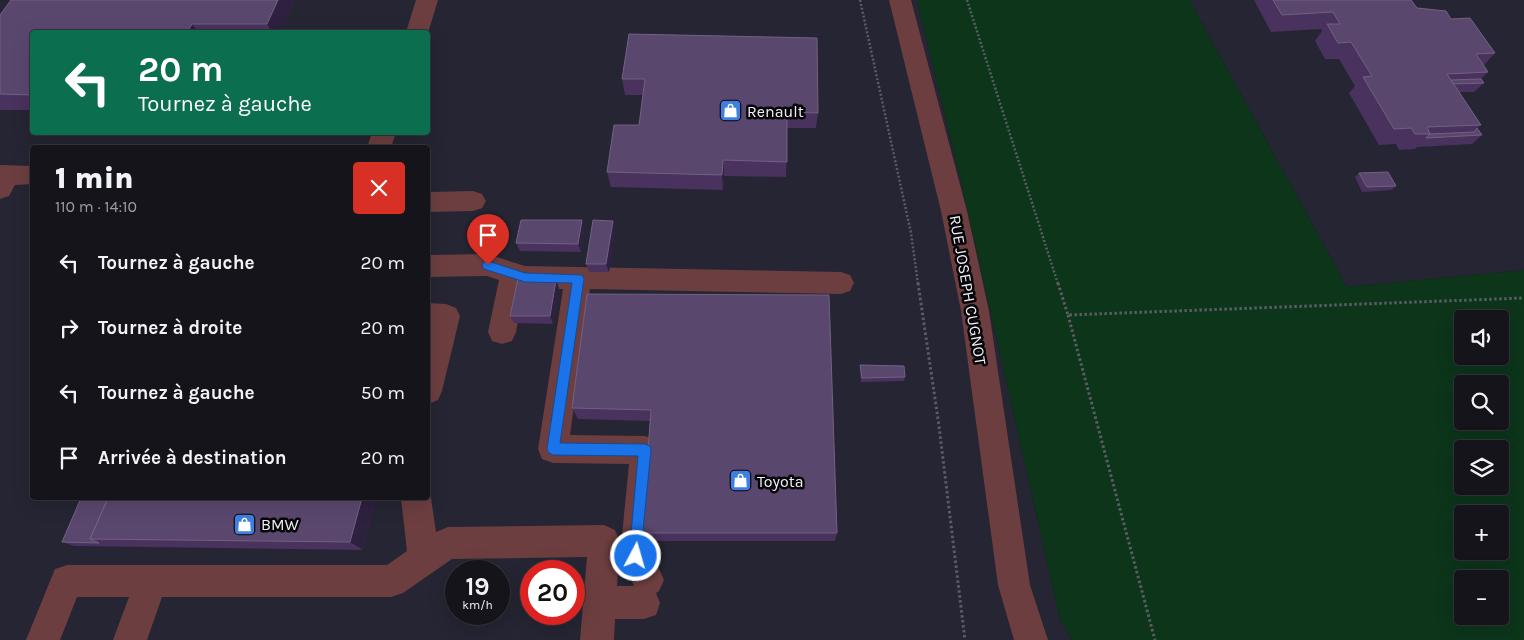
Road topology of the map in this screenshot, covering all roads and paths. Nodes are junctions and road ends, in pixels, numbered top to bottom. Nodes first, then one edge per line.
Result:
1 (427, 0) edge
2 (860, 0) edge
3 (900, 0) edge
4 (967, 0) edge
5 (418, 30) edge
6 (473, 201) dead end
7 (430, 202) edge
8 (430, 266) edge
9 (513, 274) junction
10 (578, 279) junction
11 (842, 282) dead end
12 (1524, 298) edge
13 (430, 315) edge
14 (1068, 315) junction
15 (502, 332) dead end
16 (430, 383) edge
17 (416, 500) edge
18 (424, 559) junction
19 (151, 581) junction
20 (1014, 586) junction
21 (600, 602) junction
22 (43, 640) edge
23 (130, 640) edge
24 (597, 640) edge
25 (965, 640) edge
26 (1012, 640) edge
27 (1031, 640) edge
28 (1155, 640) edge

1 - 5 street
2 - 25 path
3 - 20 street, RUE JOSEPH CUGNOT
4 - 14 path
6 - 7 street
8 - 9 street
9 - 10 street
9 - 15 street
10 - 11 street
10 - 21 street
12 - 14 path
13 - 16 street
14 - 28 path
17 - 18 street
18 - 19 street
18 - 21 street
19 - 22 street
19 - 23 street
20 - 26 street, RUE JOSEPH CUGNOT
20 - 27 street, RUE JOSEPH CUGNOT
21 - 24 street

